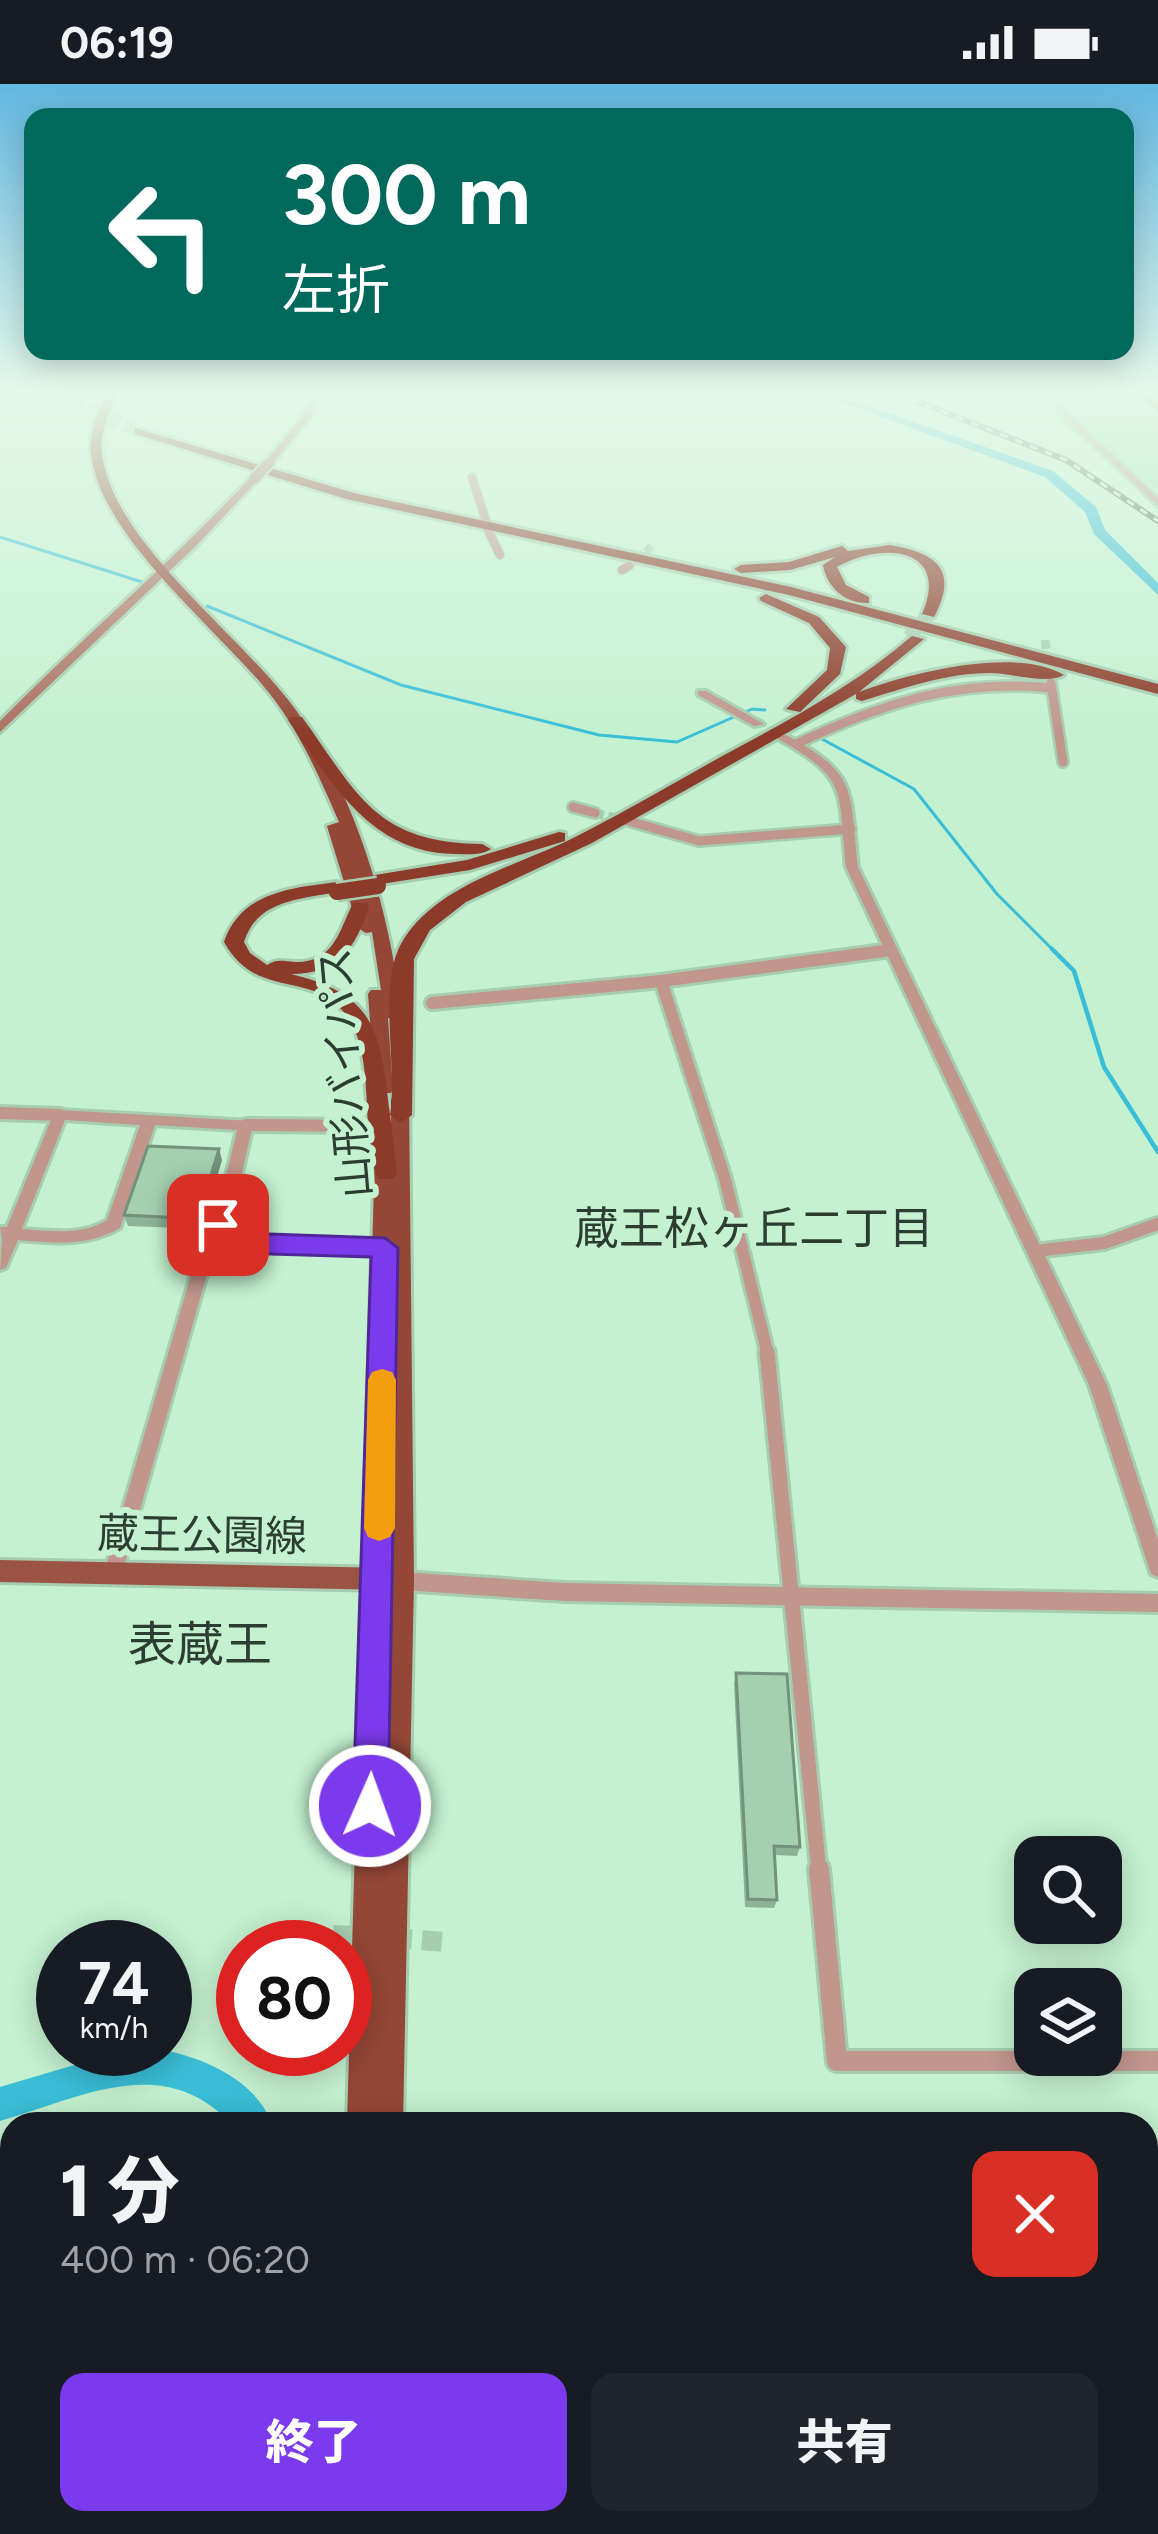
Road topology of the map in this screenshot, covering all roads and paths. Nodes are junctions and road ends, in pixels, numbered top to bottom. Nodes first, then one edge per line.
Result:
1 (104, 507) edge
2 (118, 507) edge
3 (226, 507) edge
4 (404, 507) edge
5 (482, 507) edge
6 (411, 509) junction
7 (488, 525) junction
8 (526, 538) junction
9 (500, 555) dead end
10 (161, 573) junction
11 (913, 638) tunnel mouth
12 (1091, 674) junction
13 (702, 693) dead end
14 (1158, 694) edge
15 (296, 720) junction
16 (758, 724) dead end
17 (0, 728) edge
18 (786, 732) junction
19 (1063, 762) dead end
20 (573, 807) dead end
21 (609, 818) junction
22 (851, 830) junction
23 (337, 889) junction
24 (360, 907) junction
25 (891, 950) junction
26 (661, 981) junction
27 (432, 1003) dead end
28 (0, 1113) edge
29 (60, 1115) junction
30 (401, 1115) junction
31 (149, 1121) junction
32 (245, 1125) junction
33 (363, 1126) dead end
34 (386, 1173) junction
35 (1158, 1224) edge
36 (6, 1233) edge
37 (219, 1236) junction
38 (385, 1248) junction
39 (1034, 1252) junction
40 (0, 1264) edge
41 (1158, 1568) edge
42 (0, 1571) edge
43 (113, 1573) junction
44 (390, 1579) junction
45 (795, 1596) junction
46 (1158, 1603) edge
47 (1158, 2061) edge
48 (363, 2112) edge
49 (388, 2112) edge

1 - 10 highway, 山形バイパス
2 - 10 highway, 山形バイパス
3 - 10 main road, bridge
4 - 6 highway
5 - 7 street
6 - 7 highway
6 - 8 highway
7 - 9 street
7 - 12 highway
7 - 12 highway
8 - 12 highway
8 - 18 highway
10 - 15 highway, 山形バイパス
10 - 17 main road
10 - 24 highway, 山形バイパス
11 - 18 highway
12 - 14 highway
12 - 18 highway
13 - 16 street
15 - 21 highway
15 - 30 highway, 山形バイパス
18 - 19 street
18 - 21 highway
18 - 22 street
20 - 21 street
21 - 22 street
21 - 23 highway, bridge
21 - 30 highway
22 - 25 street
23 - 24 highway
23 - 34 highway
24 - 34 highway, 山形バイパス
25 - 26 street
25 - 39 street
26 - 27 street
26 - 45 street
28 - 29 street
29 - 31 street
29 - 36 street
30 - 44 highway, 山形バイパス
31 - 32 street
31 - 36 street
32 - 33 street
32 - 37 street
34 - 38 highway, 山形バイパス
35 - 39 street
36 - 40 street
37 - 38 street
37 - 43 street
38 - 44 highway, 山形バイパス
39 - 41 street
42 - 43 main road, 蔵王公園線
43 - 44 main road, 蔵王公園線
44 - 45 street
44 - 48 highway, 山形バイパス
44 - 49 highway, 山形バイパス
45 - 46 street
45 - 47 street

